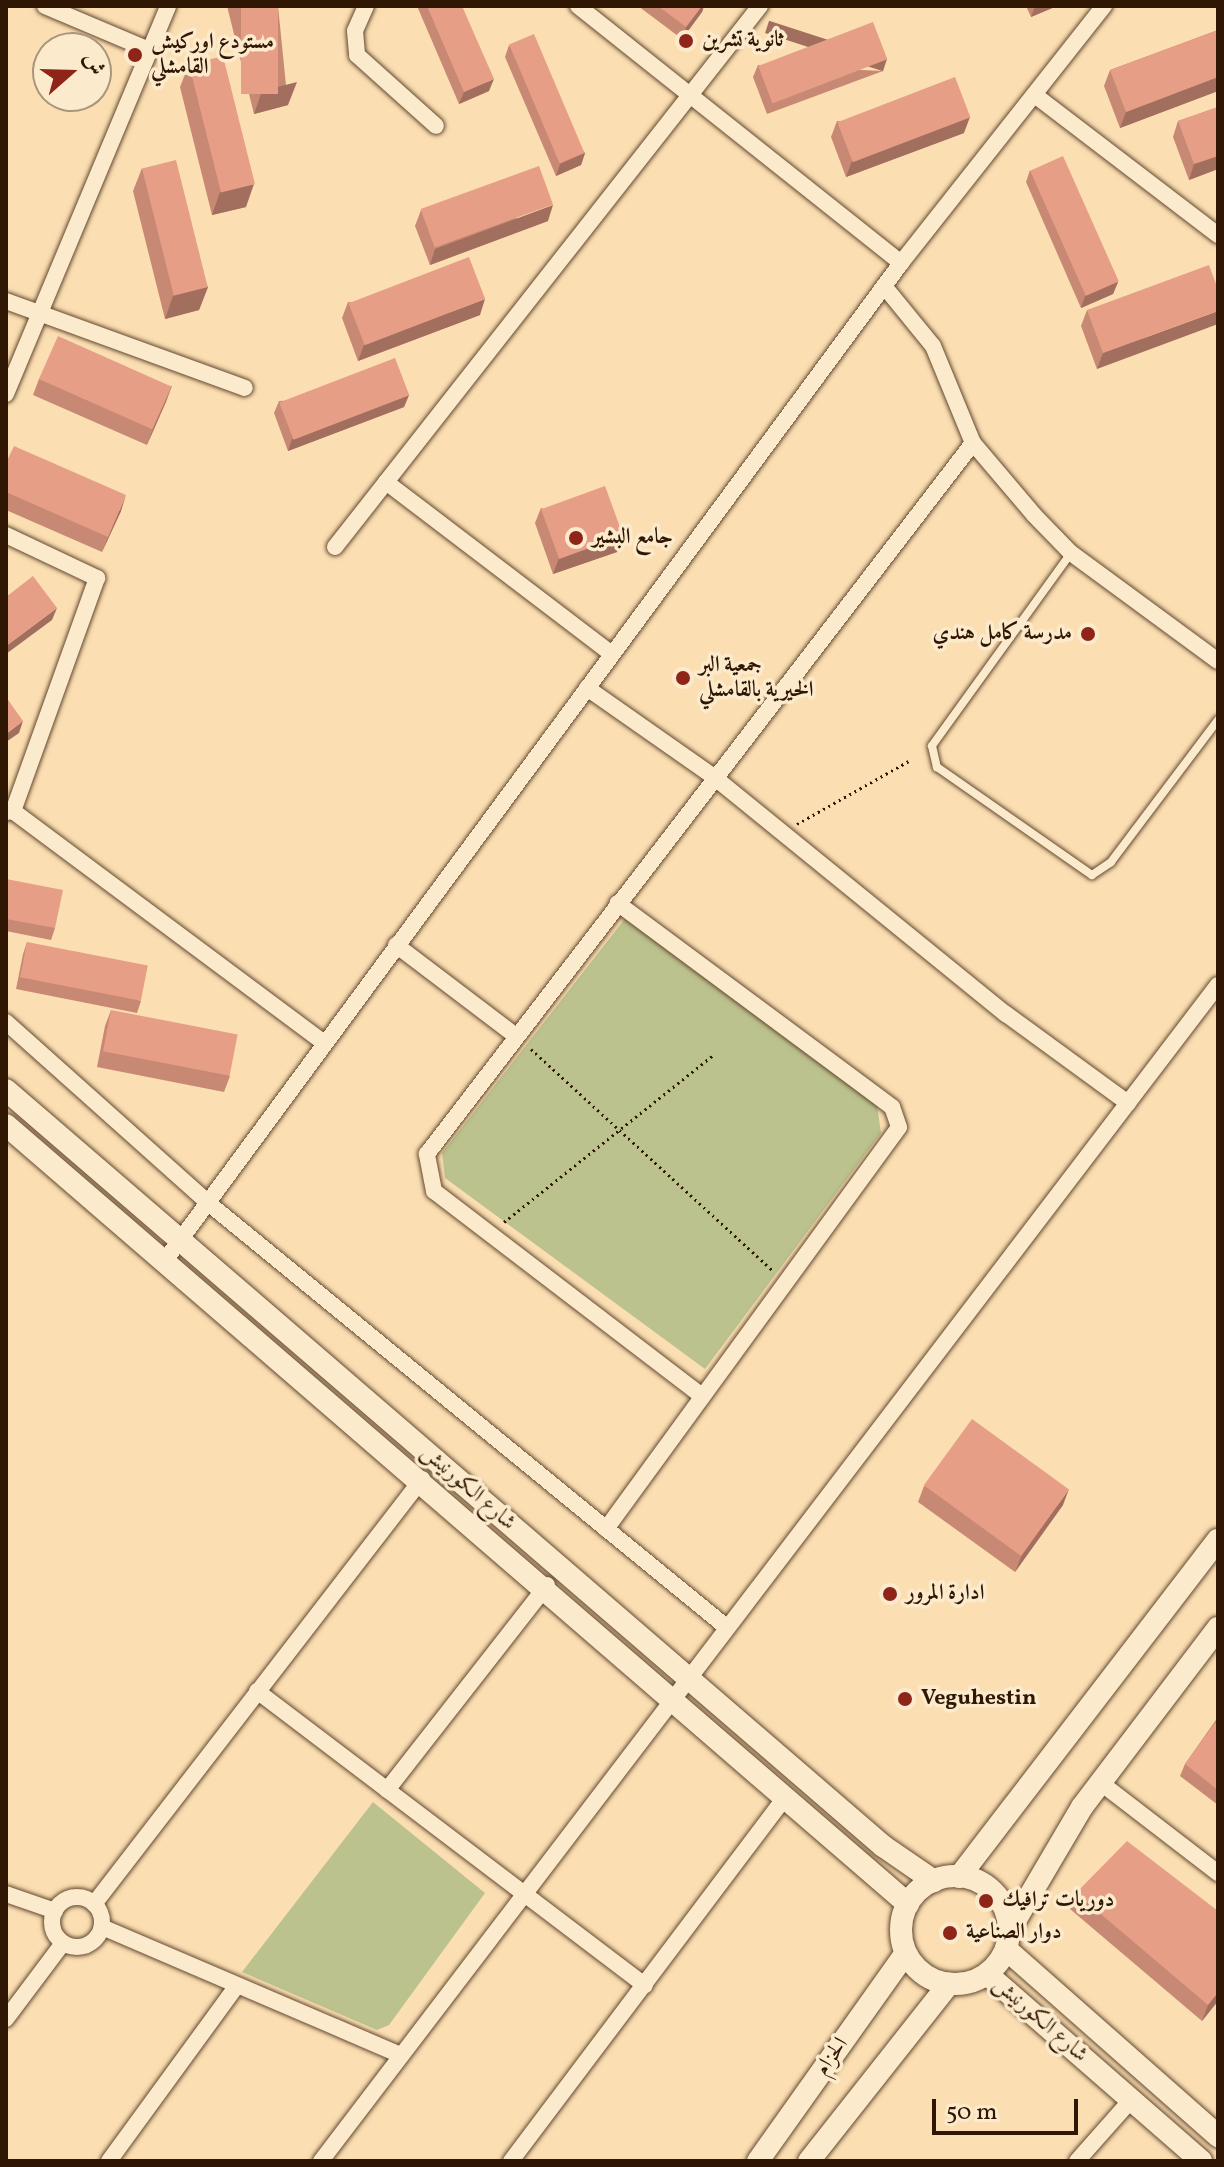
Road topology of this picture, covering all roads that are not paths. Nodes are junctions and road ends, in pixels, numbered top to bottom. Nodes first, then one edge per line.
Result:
1 (45, 6) edge
2 (168, 6) edge
3 (366, 6) edge
4 (578, 6) edge
5 (760, 6) edge
6 (1104, 6) edge
7 (149, 50) junction
8 (1036, 96) junction
9 (691, 97) junction
10 (436, 126) dead end
11 (1218, 235) edge
12 (901, 263) junction
13 (884, 286) junction
14 (6, 301) edge
15 (40, 314) junction
16 (245, 388) dead end
17 (6, 394) edge
18 (973, 443) junction
19 (386, 482) junction
20 (6, 535) edge
21 (335, 547) dead end
22 (1071, 553) junction
23 (612, 654) junction
24 (1218, 661) edge
25 (587, 688) junction
26 (1218, 720) edge
27 (714, 777) junction
28 (10, 811) edge
29 (617, 903) junction
30 (396, 945) junction
31 (1218, 985) edge
32 (6, 1022) edge
33 (516, 1036) junction
34 (324, 1043) junction
35 (6, 1090) edge
36 (1128, 1103) junction
37 (6, 1125) edge
38 (207, 1202) junction
39 (179, 1239) junction
40 (164, 1262) junction
41 (702, 1396) junction
42 (422, 1479) junction
43 (606, 1529) junction
44 (1218, 1540) edge
45 (547, 1585) junction
46 (725, 1626) junction
47 (1218, 1628) edge
48 (686, 1676) junction
49 (257, 1691) junction
50 (672, 1695) junction
51 (1101, 1783) junction
52 (387, 1790) junction
53 (785, 1797) junction
54 (1218, 1873) edge
55 (959, 1877) junction
56 (934, 1881) junction
57 (523, 1893) junction
58 (6, 1894) edge
59 (94, 1904) junction
60 (908, 1904) junction
61 (55, 1911) junction
62 (102, 1927) junction
63 (1007, 1940) junction
64 (63, 1943) junction
65 (906, 1953) junction
66 (987, 1974) junction
67 (949, 1984) junction
68 (645, 1985) junction
69 (235, 1988) junction
70 (6, 2019) edge
71 (401, 2055) junction
72 (1131, 2100) junction
73 (1218, 2136) edge
74 (109, 2161) edge
75 (321, 2161) edge
76 (511, 2161) edge
77 (758, 2161) edge
78 (809, 2161) edge
79 (1077, 2161) edge
80 (1201, 2161) edge

1 - 7 street
2 - 7 street
3 - 10 street
4 - 9 street
5 - 9 street
6 - 8 street
7 - 15 street
8 - 11 street
8 - 12 street
9 - 12 street
9 - 19 street
12 - 13 street
13 - 18 street
13 - 23 street
14 - 15 street
15 - 16 street
15 - 17 street
18 - 22 street
18 - 27 street
19 - 21 street
19 - 23 street
20 - 28 street
22 - 24 street
22 - 26 lane
23 - 25 street
25 - 27 street
25 - 30 street
27 - 29 street
27 - 36 street
28 - 34 street
29 - 33 street
29 - 41 street
30 - 33 street
30 - 34 street
31 - 36 street
32 - 38 street
33 - 41 street
34 - 38 street
35 - 39 street, شارع الكورنيش
36 - 46 street
37 - 40 street, شارع الكورنيش
38 - 39 street
38 - 43 street
39 - 40 street
39 - 48 street, شارع الكورنيش
40 - 42 street, شارع الكورنيش
41 - 43 street
42 - 45 street, شارع الكورنيش
42 - 49 street
43 - 46 street
44 - 55 street
45 - 50 street, شارع الكورنيش
45 - 52 street
46 - 48 street
47 - 51 street
48 - 50 street
48 - 56 street, شارع الكورنيش
49 - 52 street
49 - 59 street
50 - 53 street, شارع الكورنيش
50 - 57 street
51 - 54 street
51 - 63 street
52 - 57 street
53 - 60 street, شارع الكورنيش
53 - 68 street
55 - 56 street
55 - 63 street
56 - 60 street
57 - 68 street
57 - 71 street
58 - 61 street
59 - 61 street
59 - 62 street
60 - 65 street
61 - 64 street
62 - 64 street
62 - 69 street
63 - 66 street
63 - 73 street, شارع الكورنيش
64 - 70 street
65 - 67 street
65 - 77 street, الحزام
66 - 67 street
66 - 72 street, شارع الكورنيش
67 - 78 street
68 - 76 street
69 - 71 street
69 - 74 street
71 - 75 street
72 - 79 street
72 - 80 street, شارع الكورنيش

